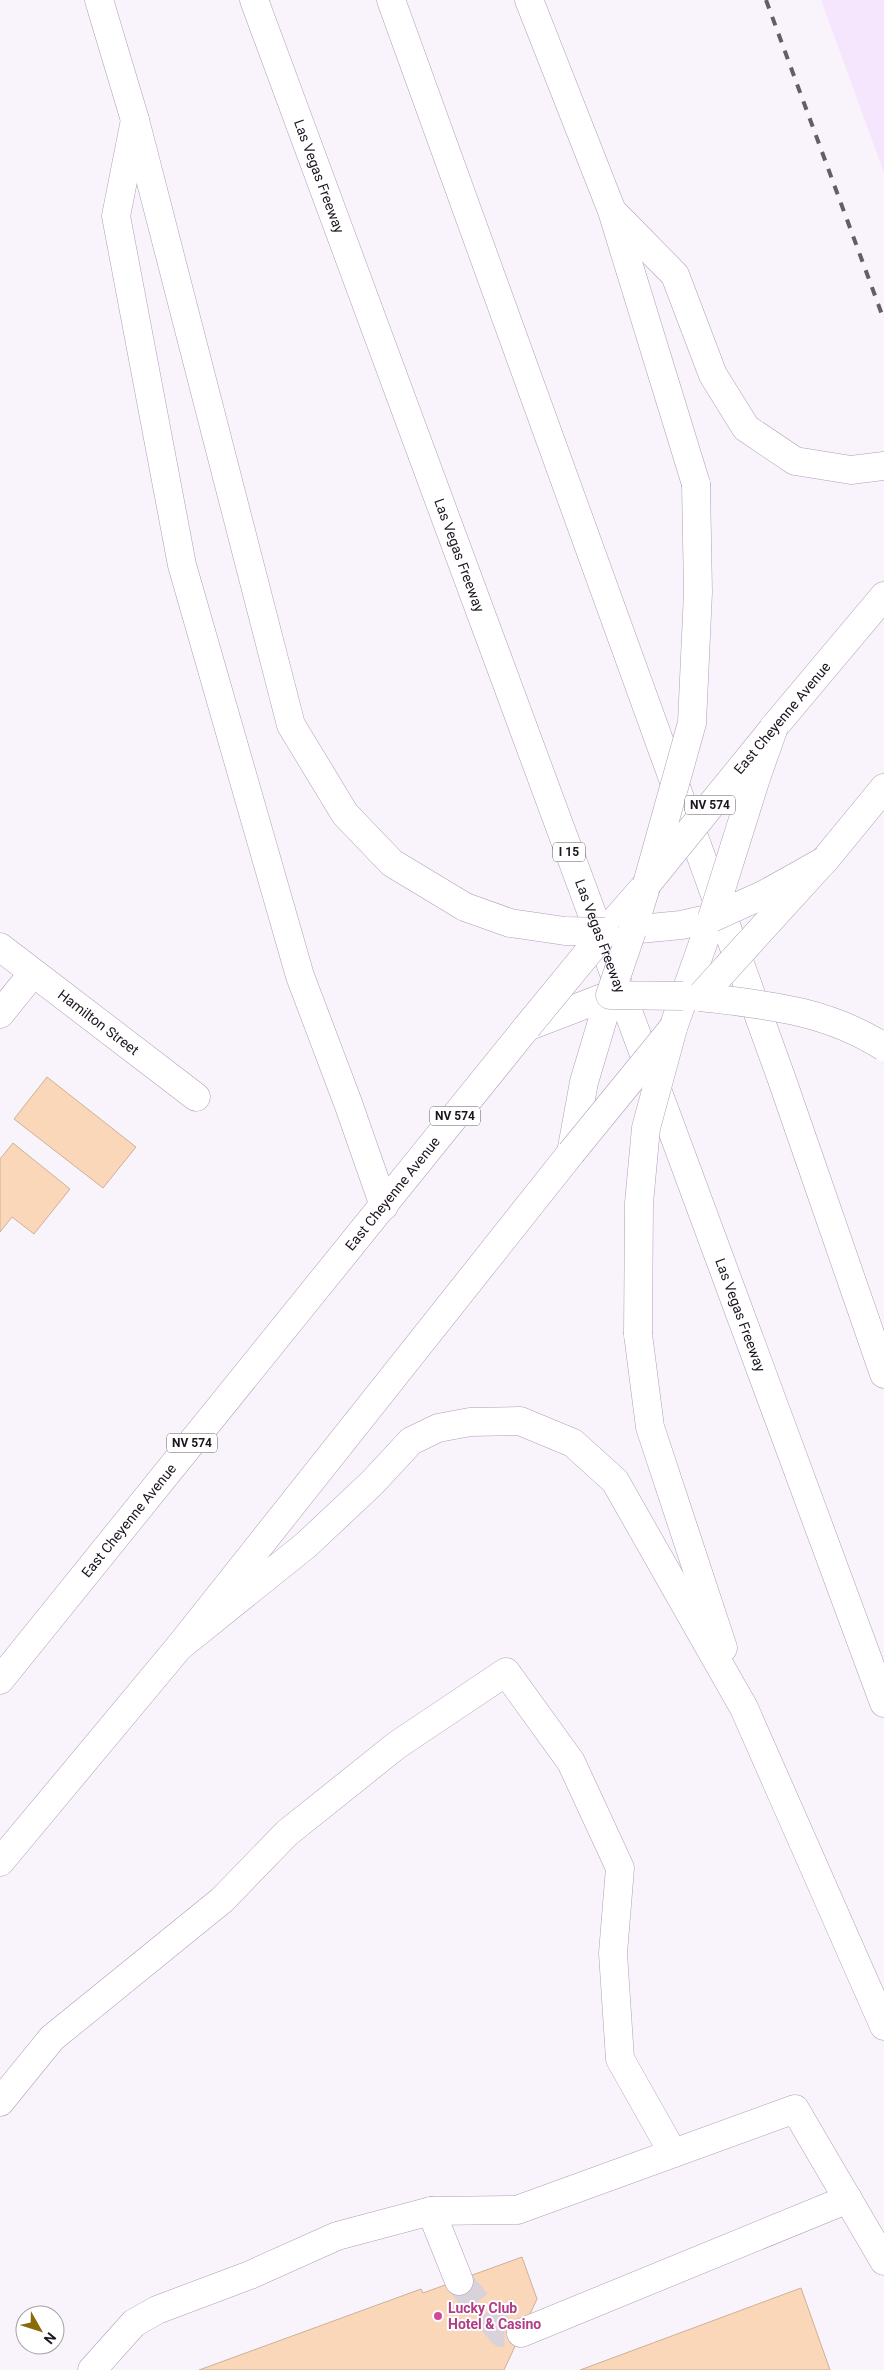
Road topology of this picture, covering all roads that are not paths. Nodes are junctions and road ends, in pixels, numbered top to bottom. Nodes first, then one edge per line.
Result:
1 (99, 0) edge
2 (254, 0) edge
3 (391, 0) edge
4 (529, 0) edge
5 (135, 120) junction
6 (612, 211) junction
7 (884, 466) edge
8 (884, 596) edge
9 (774, 727) junction
10 (884, 788) edge
11 (824, 861) junction
12 (647, 884) junction
13 (712, 918) junction
14 (632, 931) junction
15 (605, 932) junction
16 (0, 947) edge
17 (33, 973) junction
18 (610, 994) junction
19 (692, 996) junction
20 (0, 1014) edge
21 (527, 1026) junction
22 (673, 1028) junction
23 (884, 1047) edge
24 (196, 1097) dead end
25 (571, 1153) junction
26 (384, 1206) junction
27 (884, 1374) edge
28 (179, 1647) junction
29 (0, 1680) edge
30 (884, 1703) edge
31 (744, 1708) junction
32 (0, 1862) edge
33 (884, 2026) edge
34 (0, 2102) edge
35 (673, 2153) junction
36 (848, 2198) junction
37 (431, 2211) junction
38 (884, 2261) edge
39 (458, 2281) tunnel mouth
40 (521, 2333) tunnel mouth
41 (92, 2370) edge

1 - 5 main road
2 - 30 main road, Las Vegas Freeway / I 15
3 - 27 main road
4 - 6 main road
5 - 15 main road, bridge
5 - 26 main road
6 - 7 main road
6 - 12 main road, bridge
8 - 9 main road, East Cheyenne Avenue / NV 574
9 - 12 main road, East Cheyenne Avenue / NV 574, bridge
9 - 13 main road, bridge
10 - 11 main road
11 - 13 main road, bridge
11 - 19 main road, bridge
12 - 14 main road
12 - 15 main road, East Cheyenne Avenue / NV 574
13 - 14 main road
13 - 19 main road
14 - 15 main road
14 - 18 main road, bridge
15 - 21 main road, East Cheyenne Avenue / NV 574, bridge
16 - 17 main road, Hamilton Street
17 - 20 main road
17 - 24 main road, Hamilton Street
18 - 19 main road, bridge
18 - 21 main road, bridge
18 - 25 main road
19 - 22 main road
19 - 23 main road, bridge
21 - 26 main road, East Cheyenne Avenue / NV 574
22 - 25 main road, bridge
22 - 31 main road, bridge
25 - 28 main road
26 - 29 main road, East Cheyenne Avenue / NV 574
28 - 31 main road
28 - 32 main road
31 - 33 main road
34 - 35 main road
35 - 36 main road
35 - 37 main road
36 - 38 main road
36 - 40 main road
37 - 39 main road
37 - 41 main road

